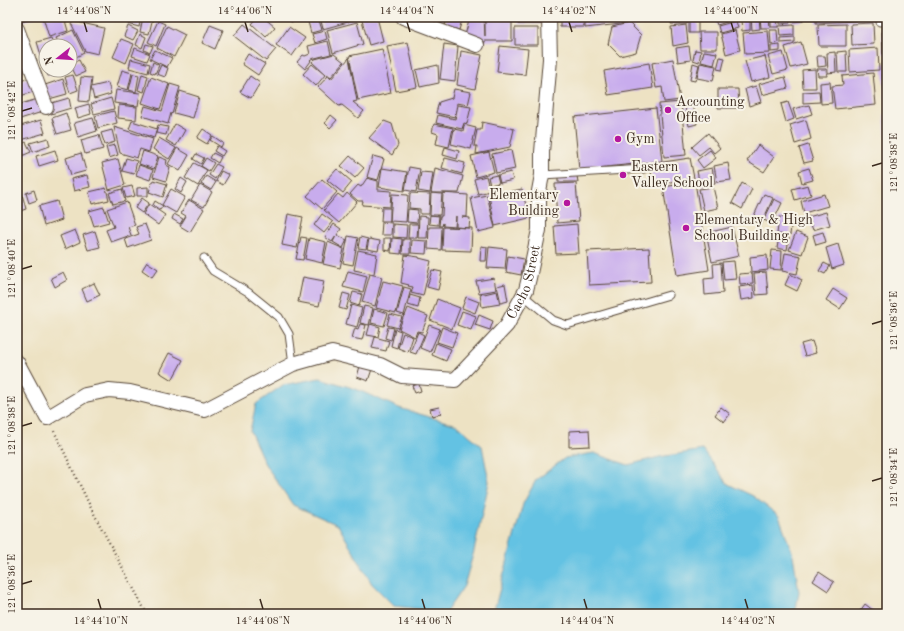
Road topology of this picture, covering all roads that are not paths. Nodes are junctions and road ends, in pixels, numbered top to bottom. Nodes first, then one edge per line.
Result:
1 (402, 17) edge
2 (549, 17) edge
3 (17, 29) edge
4 (477, 45) dead end
5 (46, 107) dead end
6 (644, 169) dead end
7 (542, 175) junction
8 (204, 258) dead end
9 (669, 295) dead end
10 (523, 296) junction
11 (17, 362) edge
12 (292, 364) junction

1 - 4 street
2 - 7 street, Cacho Street
3 - 5 street
6 - 7 lane
7 - 10 street, Cacho Street
8 - 12 lane
9 - 10 lane
10 - 12 street, Cacho Street
11 - 12 street

